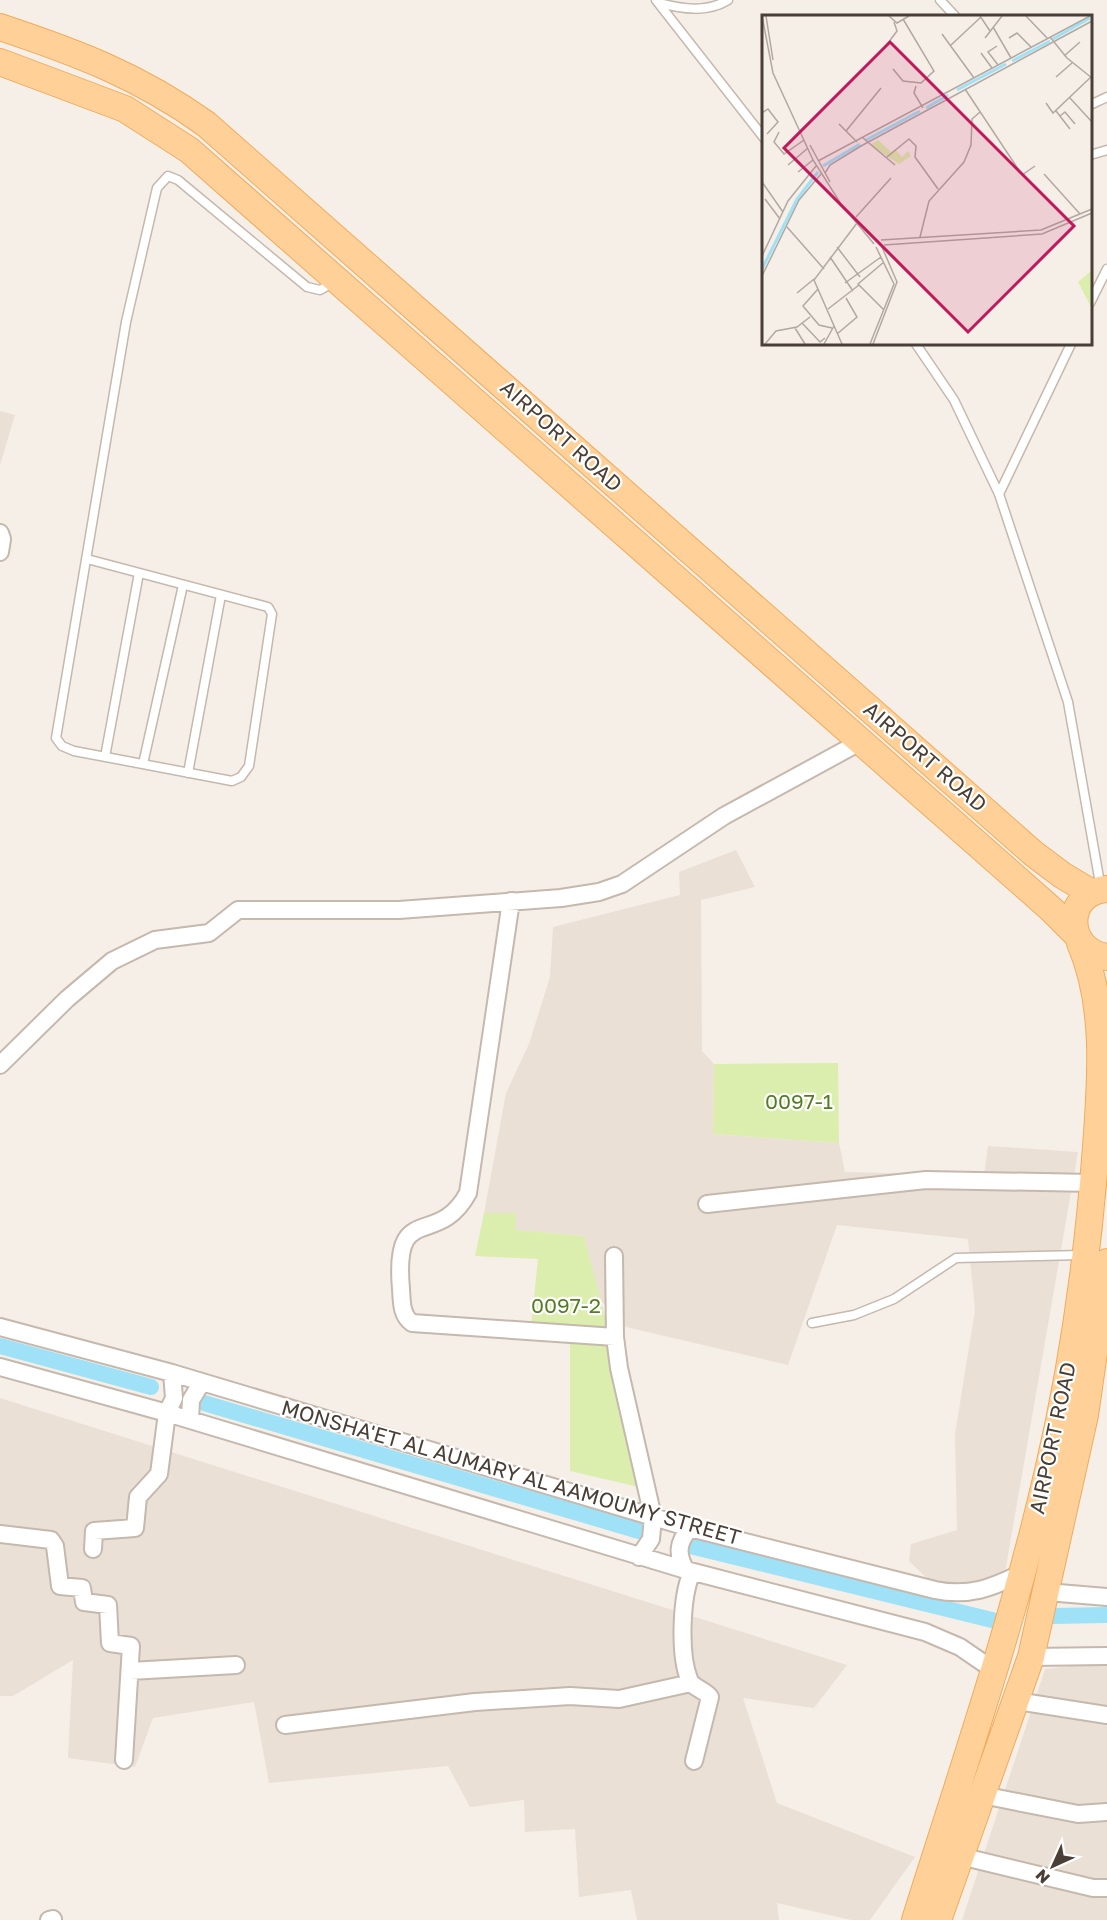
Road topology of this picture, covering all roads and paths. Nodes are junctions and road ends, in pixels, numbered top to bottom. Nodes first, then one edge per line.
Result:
1 (728, 0) edge
2 (940, 0) edge
3 (658, 2) edge
4 (954, 15) edge
5 (0, 27) edge
6 (0, 62) edge
7 (1107, 97) edge
8 (1092, 104) edge
9 (762, 135) edge
10 (1107, 150) edge
11 (1092, 154) edge
12 (1107, 269) edge
13 (338, 279) junction
14 (1092, 299) edge
15 (917, 345) edge
16 (1071, 345) edge
17 (999, 494) junction
18 (0, 533) edge
19 (0, 552) edge
20 (87, 559) junction
21 (139, 573) junction
22 (183, 585) junction
23 (221, 595) junction
24 (860, 742) junction
25 (105, 757) junction
26 (144, 764) junction
27 (188, 773) junction
28 (1100, 890) edge
29 (511, 901) junction
30 (1078, 939) junction
31 (1107, 957) edge
32 (0, 1065) edge
33 (1093, 1183) junction
34 (707, 1204) dead end
35 (614, 1256) dead end
36 (1096, 1258) edge
37 (812, 1323) dead end
38 (0, 1327) edge
39 (615, 1337) junction
40 (0, 1366) edge
41 (172, 1373) junction
42 (202, 1382) junction
43 (167, 1413) junction
44 (190, 1420) junction
45 (653, 1517) junction
46 (690, 1528) junction
47 (0, 1534) edge
48 (93, 1549) dead end
49 (639, 1557) junction
50 (689, 1571) junction
51 (1022, 1573) junction
52 (1047, 1592) junction
53 (1107, 1597) edge
54 (1107, 1656) edge
55 (1031, 1657) junction
56 (236, 1665) dead end
57 (130, 1671) junction
58 (995, 1671) junction
59 (692, 1683) junction
60 (1016, 1701) junction
61 (1107, 1715) edge
62 (285, 1725) dead end
63 (124, 1760) dead end
64 (694, 1761) dead end
65 (982, 1795) junction
66 (1107, 1812) edge
67 (960, 1856) junction
68 (1107, 1888) edge
69 (915, 1920) edge
70 (938, 1920) edge

1 - 3 lane
2 - 4 lane
3 - 9 lane
5 - 28 main road, AIRPORT ROAD
6 - 13 main road, AIRPORT ROAD
7 - 8 lane
10 - 11 lane
12 - 14 lane
13 - 20 lane
13 - 24 main road, AIRPORT ROAD
15 - 17 lane
16 - 17 lane
17 - 28 lane
18 - 19 street
20 - 21 lane
20 - 25 lane
21 - 22 lane
21 - 25 lane
22 - 23 lane
22 - 26 lane
23 - 27 lane
23 - 27 lane
24 - 29 street
24 - 30 main road, AIRPORT ROAD
25 - 26 lane
26 - 27 lane
28 - 30 main road
29 - 32 street
29 - 39 street
30 - 31 main road
30 - 33 main road, AIRPORT ROAD
33 - 34 street
33 - 36 main road, AIRPORT ROAD
35 - 39 street
36 - 37 lane
36 - 51 main road, AIRPORT ROAD
36 - 52 main road, AIRPORT ROAD
38 - 41 street, MONSHA'ET AL AUMARY AL AAMOUMY STREET
39 - 45 street
40 - 43 street, MONSHA'ET AL AUMARY AL AAMOUMY STREET
41 - 42 street, MONSHA'ET AL AUMARY AL AAMOUMY STREET
41 - 43 street
42 - 44 street
42 - 45 street, MONSHA'ET AL AUMARY AL AAMOUMY STREET
43 - 44 street, MONSHA'ET AL AUMARY AL AAMOUMY STREET
43 - 48 street
44 - 49 street, MONSHA'ET AL AUMARY AL AAMOUMY STREET
45 - 46 street, MONSHA'ET AL AUMARY AL AAMOUMY STREET
45 - 49 street
46 - 50 street
46 - 51 street, MONSHA'ET AL AUMARY AL AAMOUMY STREET
47 - 57 street
49 - 50 street, MONSHA'ET AL AUMARY AL AAMOUMY STREET
50 - 58 street, MONSHA'ET AL AUMARY AL AAMOUMY STREET
50 - 59 street
51 - 58 main road, AIRPORT ROAD
52 - 53 street
52 - 55 main road, AIRPORT ROAD
54 - 55 street
55 - 60 main road, AIRPORT ROAD
56 - 57 street
57 - 63 street
58 - 69 main road, AIRPORT ROAD
59 - 62 street
59 - 64 street
60 - 61 street
60 - 65 main road, AIRPORT ROAD
65 - 66 street
65 - 67 main road, AIRPORT ROAD
67 - 68 street
67 - 70 main road, AIRPORT ROAD

